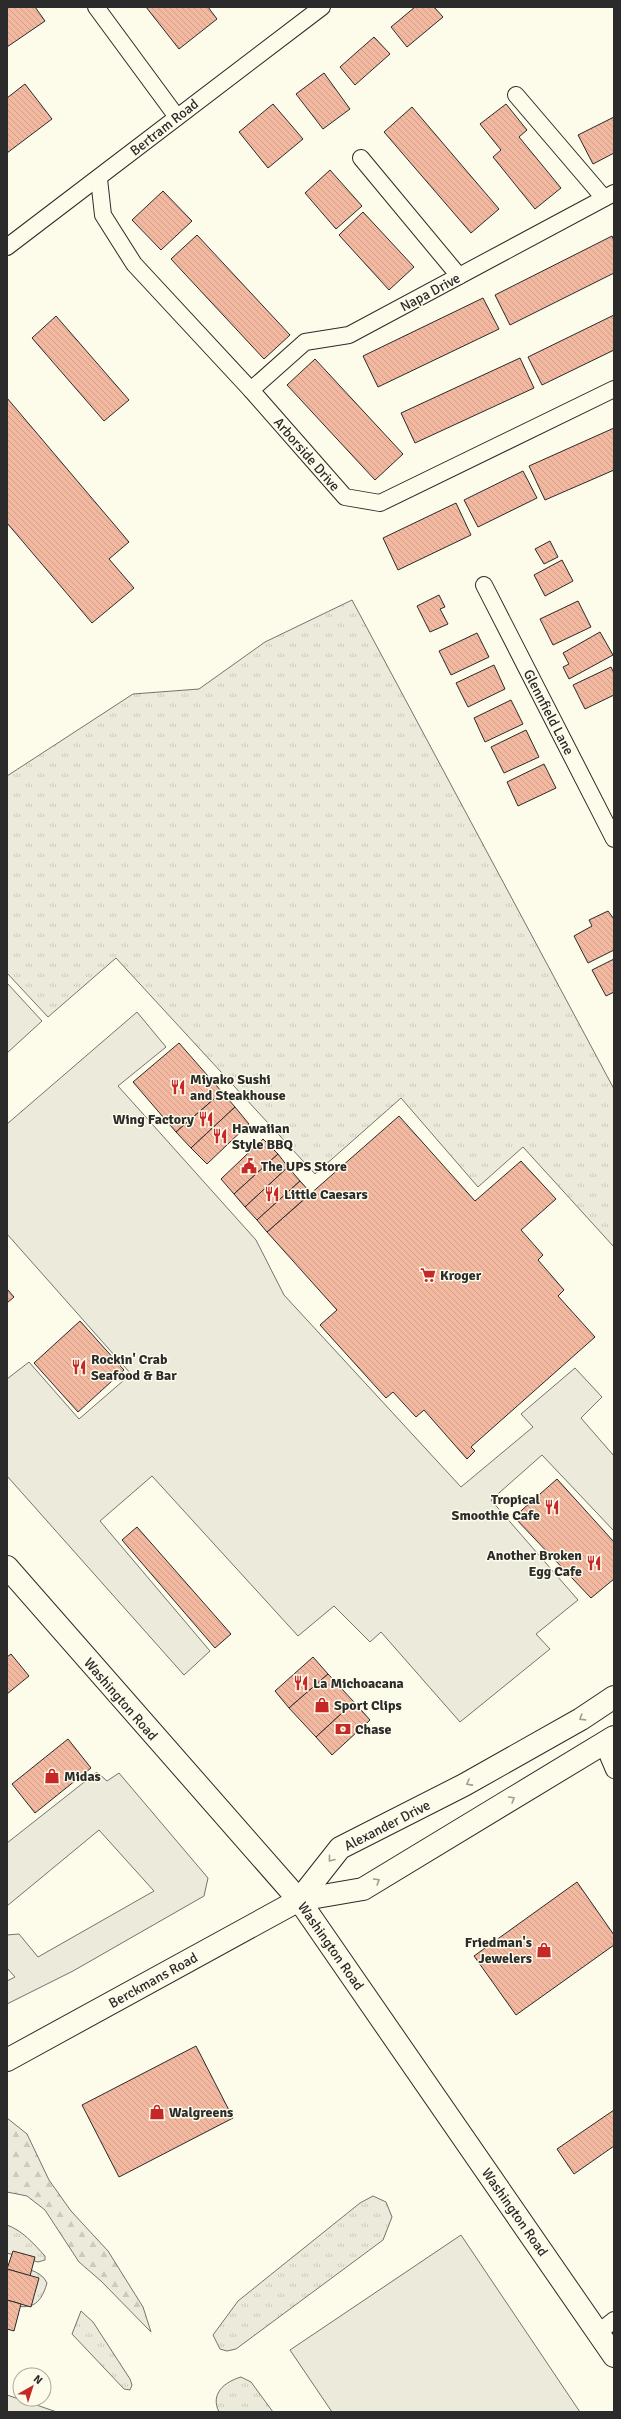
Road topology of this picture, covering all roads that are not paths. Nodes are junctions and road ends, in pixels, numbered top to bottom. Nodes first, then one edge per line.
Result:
1 (96, 7) edge
2 (322, 7) edge
3 (516, 95) dead end
4 (177, 117) junction
5 (361, 158) dead end
6 (99, 178) junction
7 (609, 195) edge
8 (7, 247) edge
9 (459, 276) junction
10 (614, 389) edge
11 (251, 390) junction
12 (484, 585) dead end
13 (614, 839) edge
14 (7, 1567) edge
15 (614, 1697) edge
16 (608, 1740) edge
17 (614, 1770) edge
18 (299, 1900) junction
19 (7, 2060) edge
20 (606, 2327) edge
21 (614, 2356) edge

1 - 4 street
2 - 4 street, Bertram Road
3 - 7 street
4 - 6 street, Bertram Road
5 - 9 street
6 - 8 street, Bertram Road
6 - 11 street, Arborside Drive
7 - 9 street, Napa Drive
9 - 11 street, Napa Drive
10 - 11 street, Arborside Drive
12 - 13 street, Glennfield Lane
14 - 18 main road, Washington Road
15 -> 18 main road, Alexander Drive
16 - 17 street
18 -> 16 main road
18 - 19 main road, Berckmans Road
18 - 20 main road, Washington Road
20 - 21 main road, Washington Road

